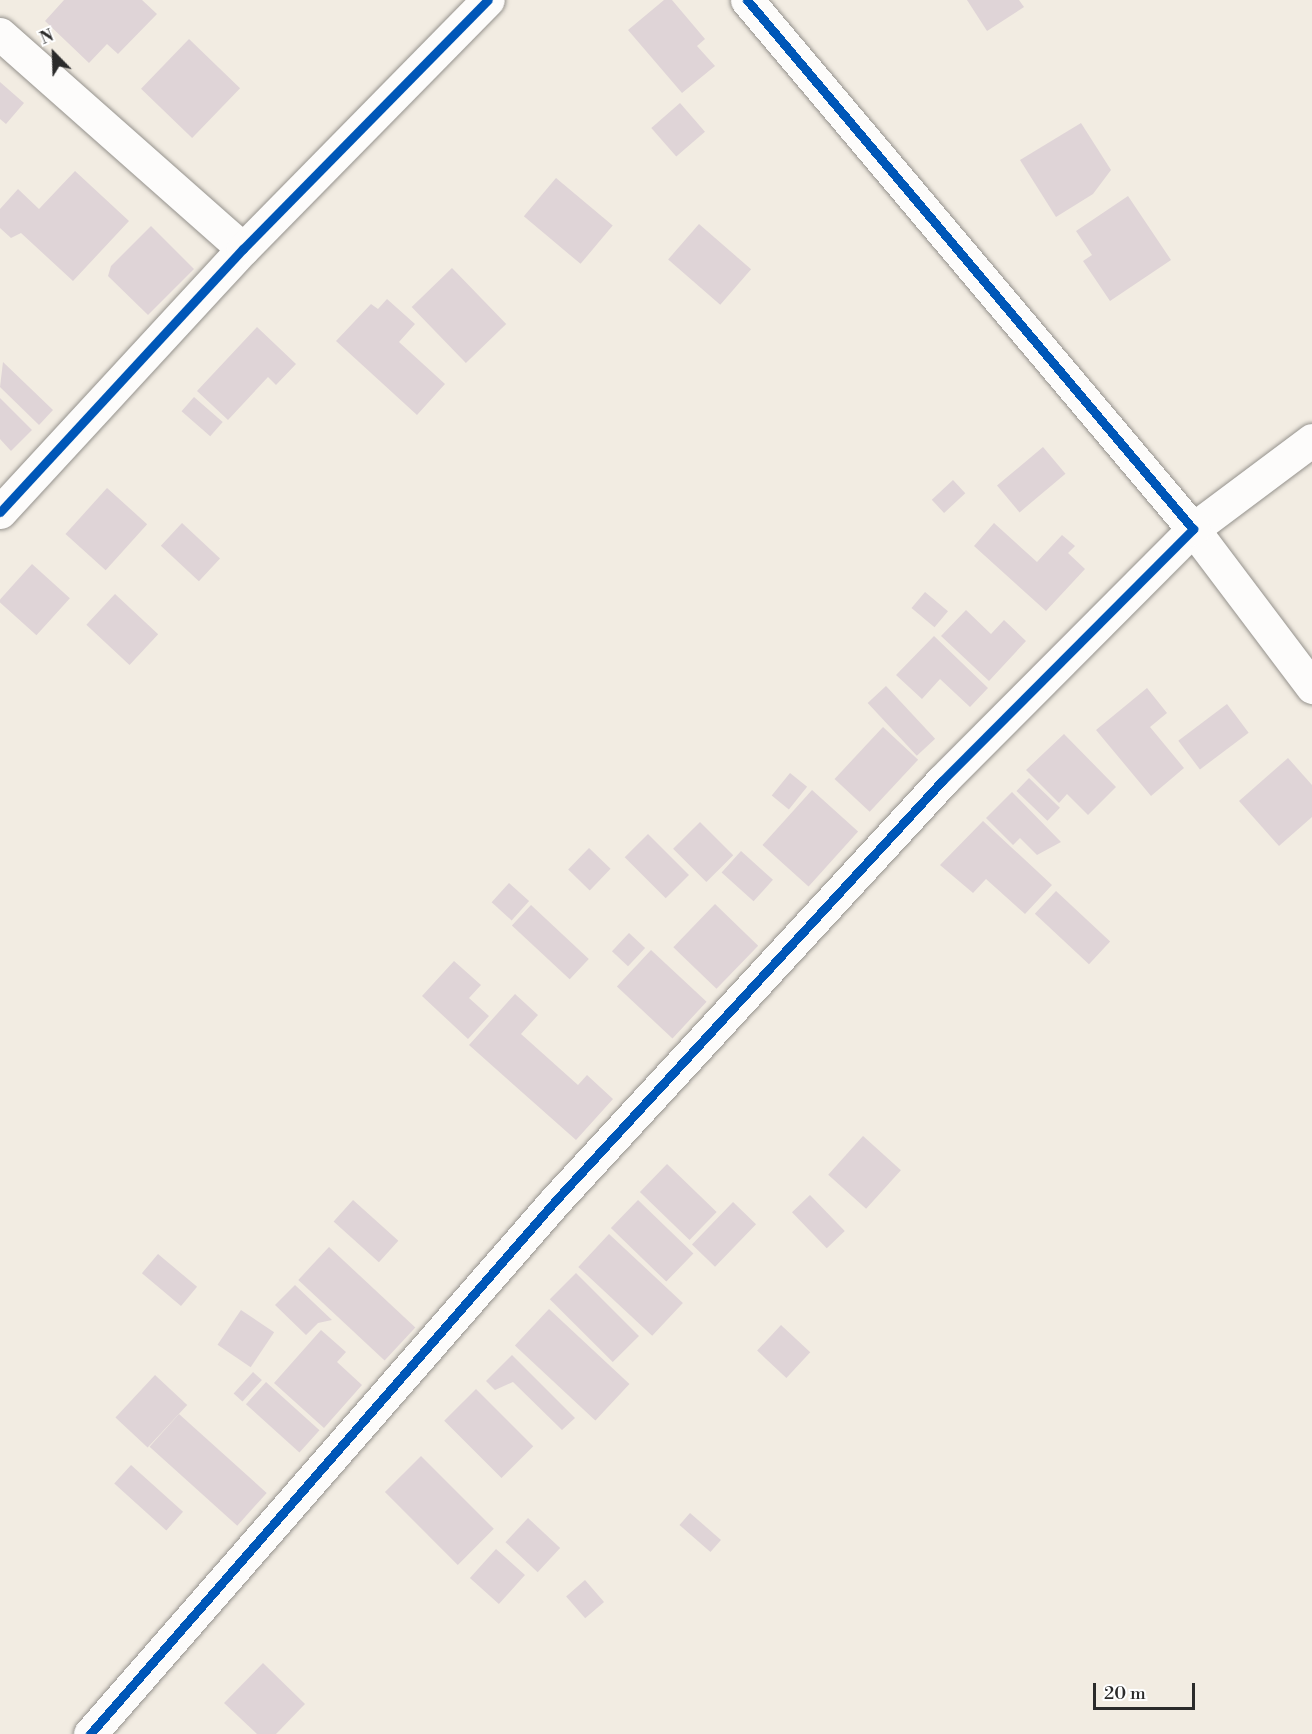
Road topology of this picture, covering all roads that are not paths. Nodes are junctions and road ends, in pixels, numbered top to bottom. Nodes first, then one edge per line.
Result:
1 (488, 0) edge
2 (747, 0) edge
3 (0, 34) edge
4 (243, 249) junction
5 (1312, 440) edge
6 (0, 512) edge
7 (1193, 529) junction
8 (1312, 687) edge
9 (90, 1734) edge

1 - 4 street
2 - 7 street
3 - 4 street
4 - 6 street
5 - 7 street
7 - 8 street
7 - 9 street

